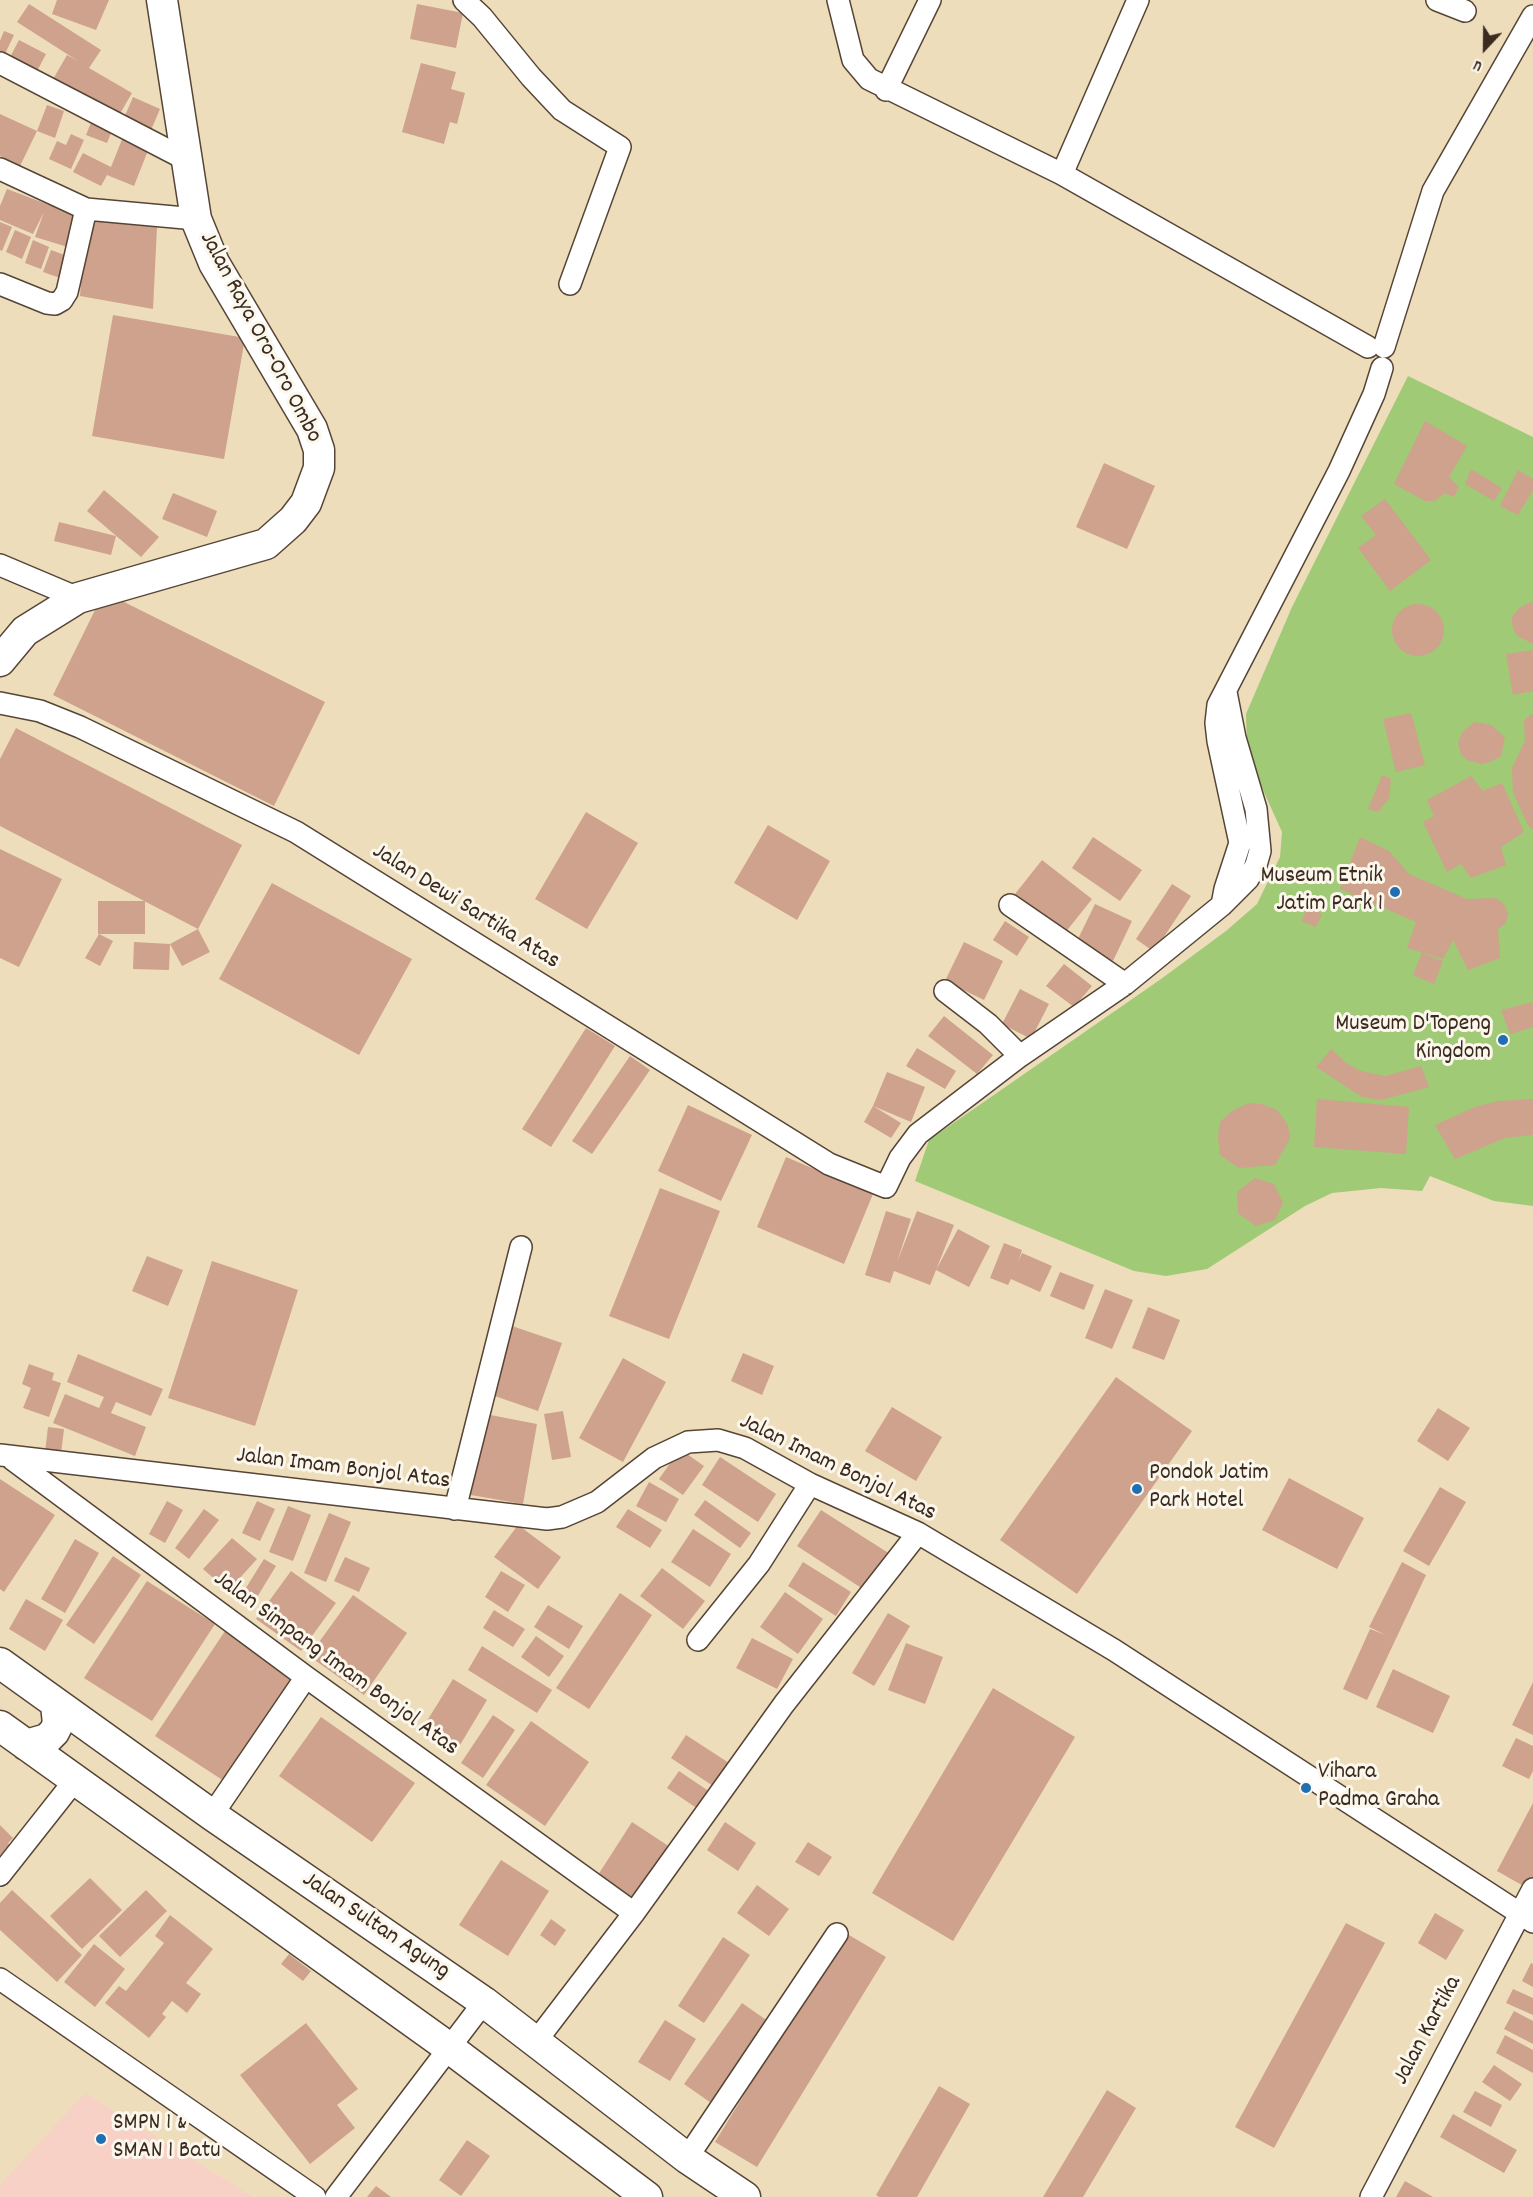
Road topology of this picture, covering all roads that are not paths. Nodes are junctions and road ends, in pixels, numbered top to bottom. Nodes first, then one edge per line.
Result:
1 (464, 0) edge
2 (838, 0) edge
3 (930, 0) edge
4 (1138, 0) edge
5 (1437, 0) edge
6 (158, 2) edge
7 (1465, 11) dead end
8 (1533, 16) edge
9 (0, 63) edge
10 (886, 90) junction
11 (187, 160) junction
12 (0, 169) edge
13 (1062, 174) junction
14 (86, 209) junction
15 (196, 219) junction
16 (0, 284) edge
17 (570, 284) dead end
18 (1376, 347) junction
19 (0, 565) edge
20 (78, 598) junction
21 (0, 660) edge
22 (0, 703) edge
23 (1010, 905) dead end
24 (1125, 984) junction
25 (945, 991) dead end
26 (1020, 1056) junction
27 (521, 1247) dead end
28 (3, 1455) edge
29 (810, 1484) junction
30 (454, 1509) junction
31 (918, 1533) junction
32 (698, 1640) dead end
33 (0, 1663) edge
34 (306, 1677) junction
35 (56, 1704) junction
36 (0, 1726) edge
37 (26, 1745) junction
38 (75, 1780) junction
39 (212, 1815) junction
40 (0, 1875) edge
41 (1533, 1889) edge
42 (634, 1913) junction
43 (1527, 1917) edge
44 (837, 1934) dead end
45 (0, 1979) edge
46 (484, 2002) junction
47 (537, 2040) junction
48 (448, 2047) junction
49 (687, 2157) junction
50 (315, 2197) edge
51 (336, 2197) edge
52 (647, 2197) edge
53 (745, 2197) edge
54 (1371, 2197) edge

1 - 17 street
2 - 10 street
3 - 10 street
4 - 13 street
5 - 7 street
6 - 11 main road, Jalan Raya Oro-Oro Ombo
8 - 18 street
9 - 11 street
10 - 13 street
11 - 15 main road, Jalan Raya Oro-Oro Ombo
12 - 14 street
13 - 18 street
14 - 15 street
14 - 16 street
15 - 20 main road, Jalan Raya Oro-Oro Ombo
18 - 24 street
19 - 20 street
20 - 21 main road, Jalan Raya Oro-Oro Ombo
22 - 26 street, Jalan Dewi Sartika Atas
23 - 24 street
24 - 26 street
25 - 26 street
27 - 30 street
28 - 30 street, Jalan Imam Bonjol Atas
28 - 34 street, Jalan Simpang Imam Bonjol Atas
29 - 30 street, Jalan Imam Bonjol Atas
29 - 31 street, Jalan Imam Bonjol Atas
29 - 32 street
31 - 42 street
31 - 43 street, Jalan Imam Bonjol Atas
33 - 35 main road, Jalan Sultan Agung
34 - 39 street
34 - 42 street, Jalan Simpang Imam Bonjol Atas
35 - 37 main road
35 - 39 main road, Jalan Sultan Agung
36 - 37 main road
37 - 38 main road
38 - 40 street
38 - 48 main road
39 - 46 main road, Jalan Sultan Agung
41 - 43 street, Jalan Kartika
42 - 47 street
43 - 54 street, Jalan Kartika
44 - 49 street
45 - 50 street
46 - 47 main road, Jalan Sultan Agung
46 - 48 street
47 - 49 main road, Jalan Sultan Agung
48 - 51 street
48 - 52 main road
49 - 53 main road, Jalan Sultan Agung

